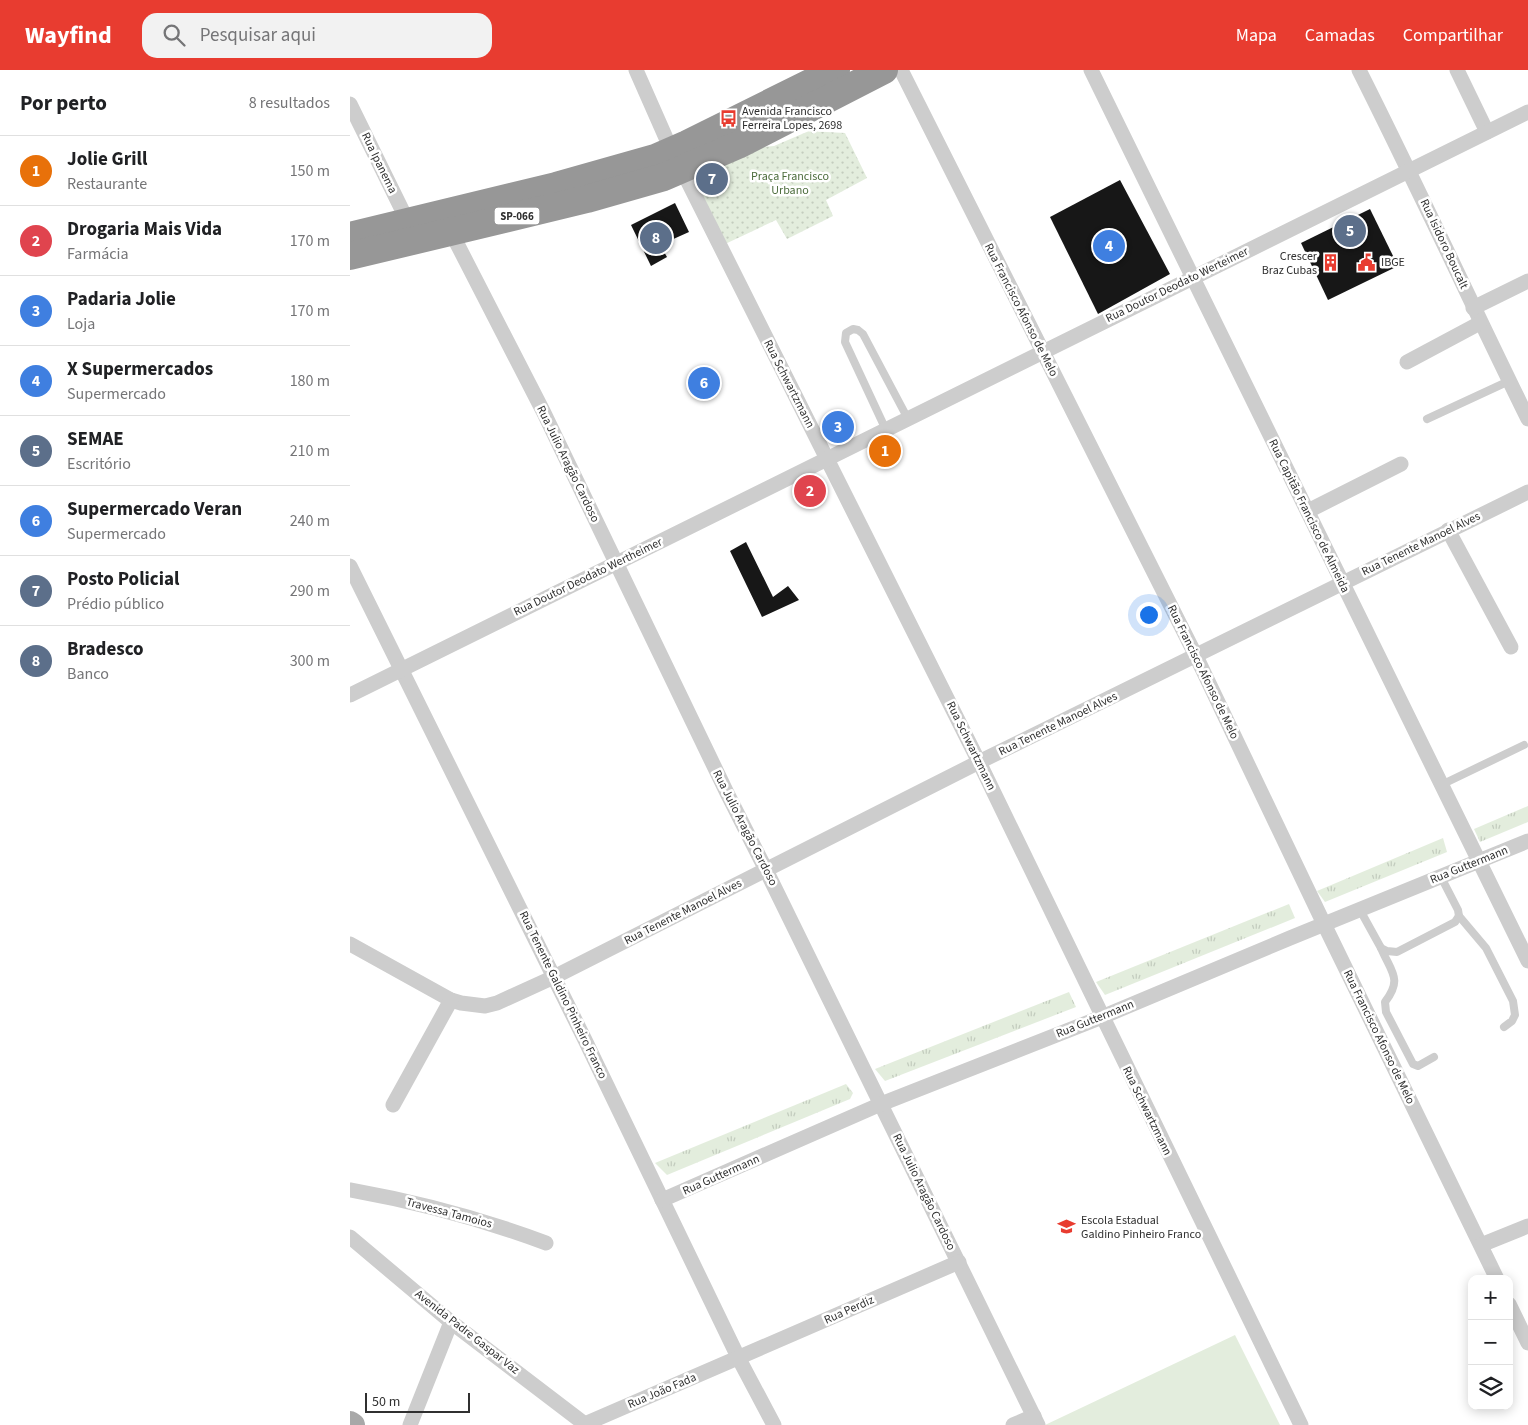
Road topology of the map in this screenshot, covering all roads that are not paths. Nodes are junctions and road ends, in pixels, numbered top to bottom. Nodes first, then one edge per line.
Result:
1 (636, 70) edge
2 (836, 70) edge
3 (884, 70) edge
4 (901, 70) edge
5 (1091, 70) edge
6 (1359, 70) edge
7 (1457, 70) edge
8 (350, 104) edge
9 (1528, 112) edge
10 (1487, 132) junction
11 (677, 160) junction
12 (1409, 171) junction
13 (431, 223) junction
14 (350, 236) edge
15 (350, 256) edge
16 (1192, 277) junction
17 (1528, 281) edge
18 (1474, 308) junction
19 (1480, 323) junction
20 (1042, 352) junction
21 (1407, 362) dead end
22 (1509, 381) junction
23 (1528, 419) edge
24 (908, 420) junction
25 (1427, 420) dead end
26 (886, 430) junction
27 (827, 460) junction
28 (1401, 464) dead end
29 (1528, 492) edge
30 (1308, 511) junction
31 (1448, 530) junction
32 (615, 564) junction
33 (350, 566) edge
34 (1342, 583) junction
35 (1511, 647) dead end
36 (1196, 656) junction
37 (402, 670) junction
38 (350, 695) edge
39 (1524, 745) dead end
40 (979, 762) junction
41 (1440, 785) junction
42 (1528, 841) edge
43 (1479, 862) junction
44 (766, 870) junction
45 (1441, 877) junction
46 (1360, 910) junction
47 (1459, 916) junction
48 (1324, 924) junction
49 (350, 944) edge
50 (1381, 948) junction
51 (1528, 961) edge
52 (554, 977) junction
53 (451, 1000) junction
54 (1102, 1017) junction
55 (1504, 1027) dead end
56 (1434, 1057) dead end
57 (881, 1104) junction
58 (392, 1106) dead end
59 (350, 1190) edge
60 (662, 1200) junction
61 (1528, 1226) edge
62 (350, 1237) edge
63 (546, 1243) dead end
64 (1481, 1245) junction
65 (958, 1262) junction
66 (1495, 1275) edge
67 (1513, 1312) edge
68 (451, 1322) junction
69 (1528, 1343) edge
70 (739, 1358) junction
71 (1036, 1421) edge
72 (410, 1425) edge
73 (586, 1425) edge
74 (774, 1425) edge
75 (1013, 1425) edge
76 (1301, 1425) edge

1 - 11 street, Rua Schwartzmann
2 - 11 highway, SP-066
3 - 11 highway, SP-066
4 - 20 street, Rua Francisco Afonso de Melo
5 - 16 street, Rua Capitão Francisco de Almeida
6 - 12 street, Rua Isidoro Boucalt
7 - 10 street
8 - 13 street, Rua Ipanema
9 - 10 street, Rua Doutor Deodato Werteimer
10 - 12 street, Rua Doutor Deodato Werteimer
11 - 13 highway, SP-066
11 - 27 street, Rua Schwartzmann
12 - 16 street, Rua Doutor Deodato Werteimer
12 - 18 street, Rua Isidoro Boucalt
13 - 14 highway, SP-066
13 - 15 highway, SP-066
13 - 32 street, Rua Julio Aragão Cardoso
16 - 20 street, Rua Doutor Deodato Werteimer
16 - 30 street, Rua Capitão Francisco de Almeida
17 - 18 street
18 - 19 street, Rua Isidoro Boucalt
19 - 21 street
19 - 22 street, Rua Isidoro Boucalt
20 - 24 street, Rua Doutor Deodato Werteimer
20 - 36 street, Rua Francisco Afonso de Melo
22 - 23 street, Rua Isidoro Boucalt
22 - 25 lane
24 - 26 street, Rua Doutor Deodato Werteimer
24 - 26 lane
26 - 27 street, Rua Doutor Deodato Werteimer
27 - 32 street, Rua Doutor Deodato Wertheimer
27 - 40 street, Rua Schwartzmann
28 - 30 street
29 - 31 street, Rua Tenente Manoel Alves
30 - 34 street, Rua Capitão Francisco de Almeida
31 - 34 street, Rua Tenente Manoel Alves
31 - 35 street
32 - 37 street, Rua Doutor Deodato Wertheimer
32 - 44 street, Rua Julio Aragão Cardoso
33 - 37 street, Rua Tenente Galdino Pinheiro Franco
34 - 36 street, Rua Tenente Manoel Alves
34 - 41 street, Rua Capitão Francisco de Almeida
36 - 40 street, Rua Tenente Manoel Alves
36 - 48 street, Rua Francisco Afonso de Melo
37 - 38 street, Rua Doutor Deodato Wertheimer
37 - 52 street, Rua Tenente Galdino Pinheiro Franco
39 - 41 lane
40 - 44 street, Rua Tenente Manoel Alves
40 - 54 street, Rua Schwartzmann
41 - 43 street, Rua Capitão Francisco de Almeida
42 - 43 street, Rua Guttermann
43 - 45 street, Rua Guttermann
43 - 51 street, Rua Capitão Francisco de Almeida
44 - 52 street, Rua Tenente Manoel Alves
44 - 57 street, Rua Julio Aragão Cardoso
45 - 46 street, Rua Guttermann
45 - 47 lane
46 - 48 street, Rua Guttermann
46 - 50 lane
47 - 50 lane
47 - 55 lane
48 - 54 street, Rua Guttermann
48 - 64 street, Rua Francisco Afonso de Melo
49 - 53 street, Rua Tenente Manoel Alves
50 - 56 lane
52 - 53 street, Rua Tenente Manoel Alves
52 - 60 street, Rua Tenente Galdino Pinheiro Franco
53 - 58 street
54 - 57 street, Rua Guttermann
54 - 76 street, Rua Schwartzmann
57 - 60 street, Rua Guttermann
57 - 65 street, Rua Julio Aragão Cardoso
59 - 63 street, Travessa Tamoios
60 - 70 street, Rua Tenente Galdino Pinheiro Franco
61 - 64 street
62 - 68 street, Avenida Padre Gaspar Vaz
64 - 66 street, Rua Francisco Afonso de Melo
65 - 70 street, Rua Perdiz
65 - 71 street, Rua Julio Aragão Cardoso
67 - 69 street
68 - 72 street
68 - 73 street, Avenida Padre Gaspar Vaz
70 - 73 street, Rua João Fada
70 - 74 street, Rua Tenente Galdino Pinheiro Franco
71 - 75 street

